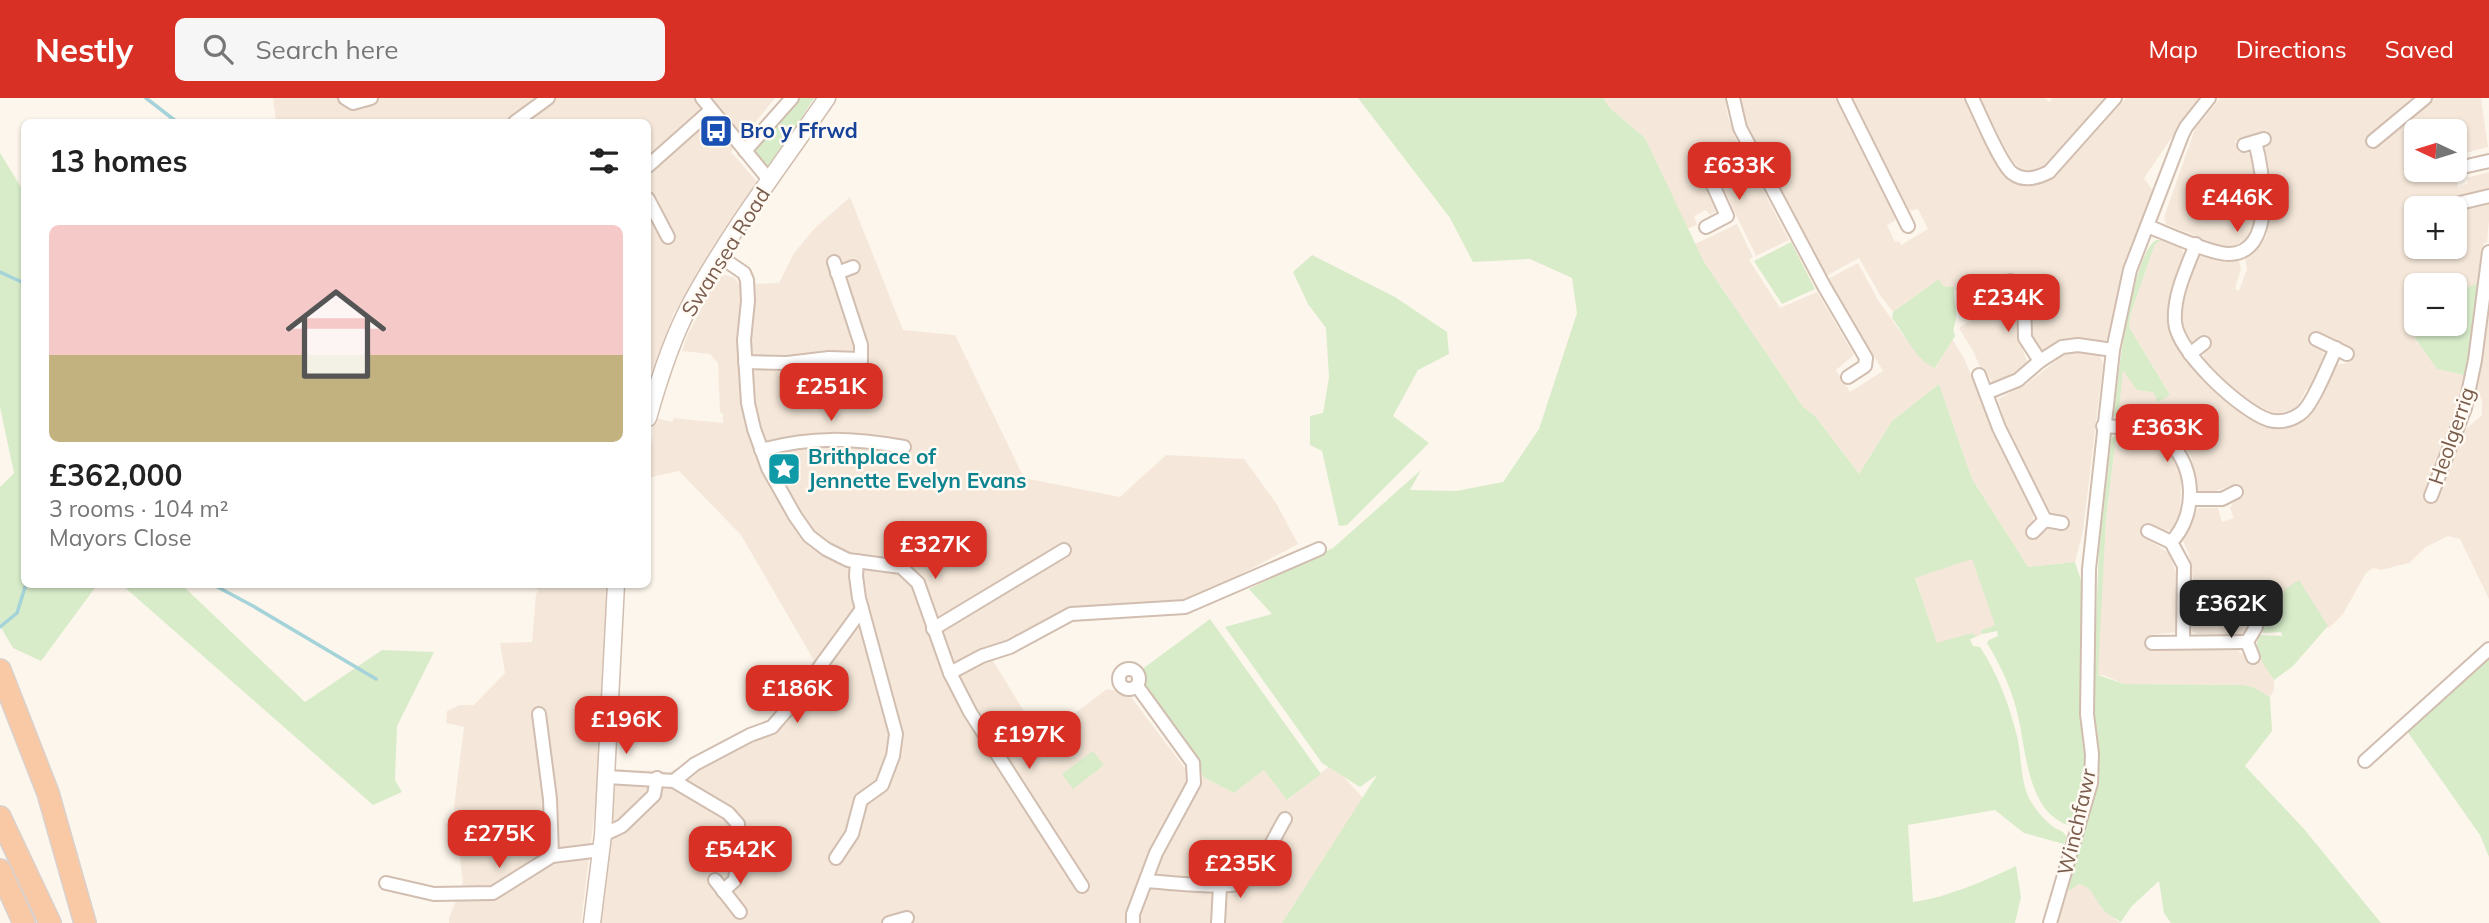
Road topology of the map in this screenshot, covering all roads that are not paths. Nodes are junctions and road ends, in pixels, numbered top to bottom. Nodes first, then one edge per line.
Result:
1 (371, 98) edge
2 (702, 98) edge
3 (792, 98) edge
4 (827, 98) edge
5 (1733, 98) edge
6 (1844, 98) edge
7 (1972, 98) edge
8 (2115, 98) edge
9 (2209, 98) edge
10 (2425, 98) edge
11 (545, 100) edge
12 (349, 101) edge
13 (710, 110) junction
14 (519, 119) edge
15 (536, 119) edge
16 (2373, 141) dead end
17 (2255, 142) dead end
18 (1752, 150) junction
19 (745, 151) junction
20 (2489, 161) edge
21 (651, 163) edge
22 (2468, 166) edge
23 (770, 181) junction
24 (2489, 196) edge
25 (2467, 201) edge
26 (651, 205) edge
27 (1908, 226) dead end
28 (2147, 226) junction
29 (1706, 227) dead end
30 (668, 237) dead end
31 (2196, 244) junction
32 (2489, 252) edge
33 (719, 257) junction
34 (853, 267) dead end
35 (2010, 281) dead end
36 (2038, 284) dead end
37 (2024, 290) junction
38 (2316, 339) dead end
39 (2204, 344) dead end
40 (2113, 350) junction
41 (2190, 354) junction
42 (861, 359) junction
43 (2040, 361) junction
44 (745, 362) junction
45 (1979, 375) dead end
46 (860, 376) dead end
47 (1848, 377) dead end
48 (1986, 393) junction
49 (651, 408) edge
50 (2104, 426) junction
51 (904, 447) dead end
52 (761, 450) junction
53 (2235, 492) dead end
54 (2431, 496) dead end
55 (2190, 499) junction
56 (2222, 499) junction
57 (2226, 513) dead end
58 (2045, 520) junction
59 (2062, 523) dead end
60 (2148, 531) dead end
61 (2032, 532) dead end
62 (2171, 542) junction
63 (1319, 549) dead end
64 (1064, 550) dead end
65 (857, 561) junction
66 (617, 588) edge
67 (862, 610) junction
68 (2256, 626) dead end
69 (933, 629) junction
70 (2183, 641) junction
71 (2248, 642) junction
72 (2152, 643) dead end
73 (2489, 649) edge
74 (2253, 657) dead end
75 (950, 673) junction
76 (2, 674) edge
77 (1137, 686) dead end
78 (539, 714) dead end
79 (2365, 761) dead end
80 (607, 777) junction
81 (657, 778) junction
82 (674, 781) junction
83 (0, 817) edge
84 (1285, 819) dead end
85 (602, 842) junction
86 (552, 856) junction
87 (836, 858) dead end
88 (0, 870) edge
89 (1146, 881) junction
90 (386, 883) dead end
91 (1082, 886) dead end
92 (1220, 886) junction
93 (740, 912) dead end
94 (906, 918) dead end
95 (24, 923) edge
96 (50, 923) edge
97 (85, 923) edge
98 (592, 923) edge
99 (889, 923) edge
100 (1133, 923) edge
101 (1218, 923) edge
102 (2050, 923) edge

1 - 12 street
2 - 13 street
3 - 19 street
4 - 23 street, Swansea Road
5 - 18 street
6 - 27 street
7 - 8 street
9 - 28 street, Winchfawr
10 - 16 street
11 - 14 street
11 - 15 street
13 - 19 street
13 - 21 street
17 - 31 street
18 - 29 street
18 - 47 street
19 - 23 street
20 - 22 street
23 - 33 street, Swansea Road
24 - 25 street
26 - 30 street
28 - 31 street
28 - 40 street, Winchfawr
31 - 41 street
32 - 54 street, Heolgerrig
33 - 44 street
33 - 49 street, Swansea Road
34 - 42 street
35 - 37 street
36 - 37 street
37 - 43 street
38 - 41 street
39 - 41 street
40 - 43 street
40 - 50 street, Winchfawr
42 - 44 street
42 - 46 street
43 - 48 street
44 - 52 street
45 - 48 street
48 - 58 street
50 - 55 street
50 - 102 street, Winchfawr
51 - 52 street
52 - 65 street
53 - 56 street
55 - 56 street
55 - 62 street
56 - 57 street
58 - 59 street
58 - 61 street
60 - 62 street
62 - 70 street
63 - 75 street
64 - 69 street
65 - 67 street
65 - 69 street
66 - 80 street
67 - 82 street
67 - 87 street
68 - 71 street
69 - 75 street
70 - 71 street
70 - 72 street
71 - 74 street
73 - 79 street
75 - 91 street
76 - 97 highway
77 - 89 street
78 - 86 street
80 - 81 street
80 - 85 street
81 - 82 street
81 - 85 street
82 - 93 street
83 - 96 highway
84 - 92 street
85 - 86 street
85 - 98 street
86 - 90 street
88 - 95 highway
89 - 92 street
89 - 100 street
92 - 101 street
94 - 99 street

